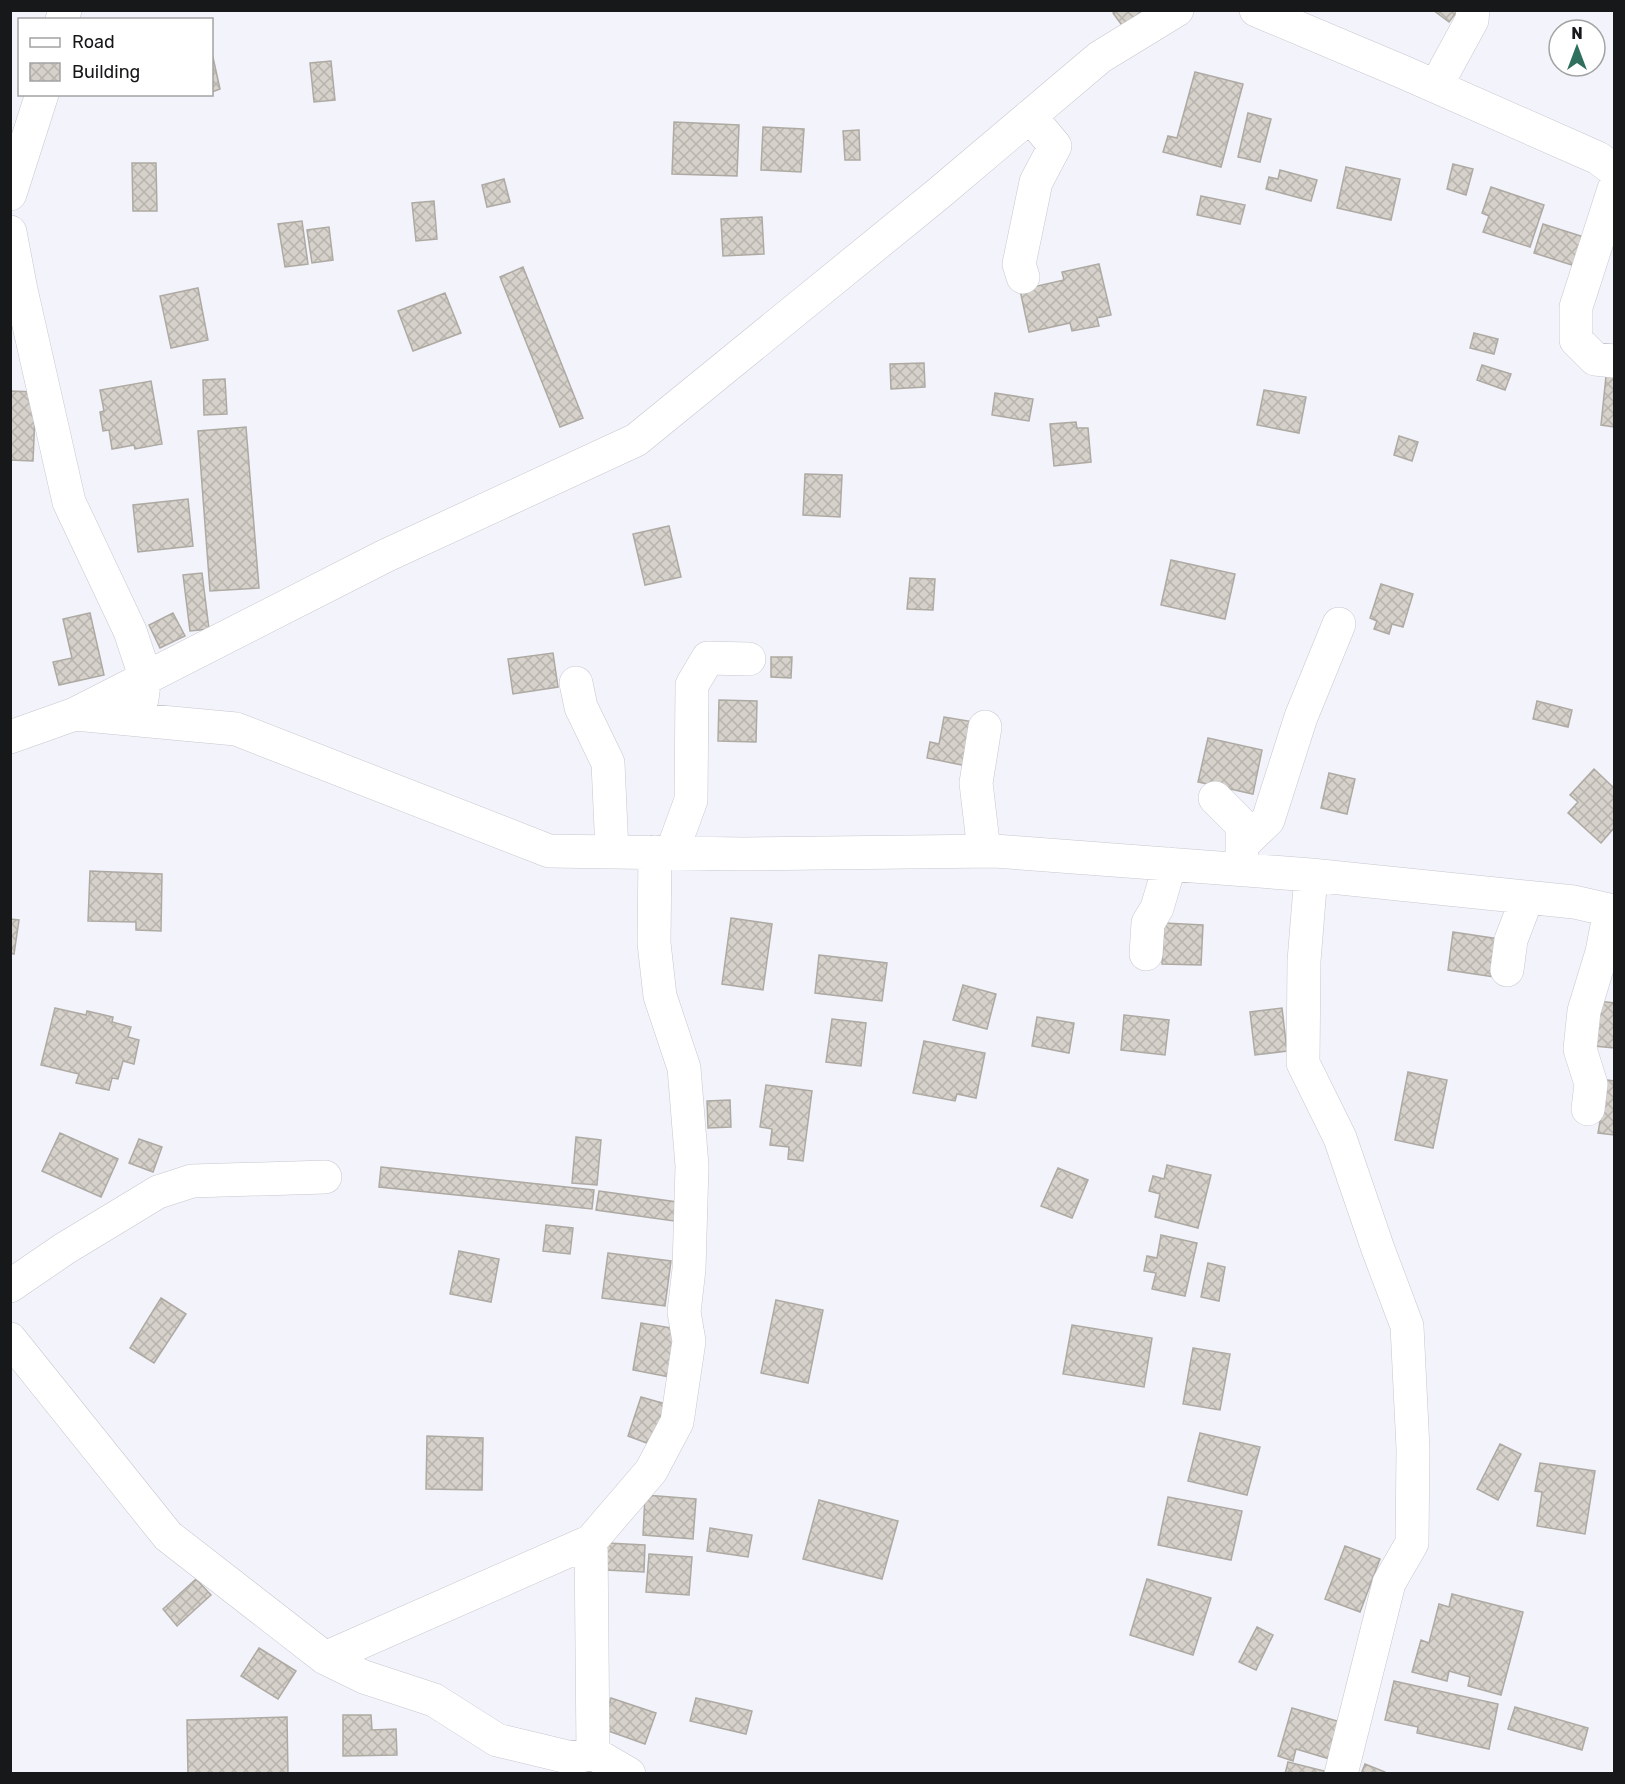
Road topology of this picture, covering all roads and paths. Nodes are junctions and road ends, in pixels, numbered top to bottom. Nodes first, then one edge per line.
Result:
1 (1178, 10) edge
2 (1256, 10) edge
3 (1473, 10) edge
4 (1436, 87) junction
5 (41, 96) edge
6 (1030, 116) junction
7 (1614, 170) edge
8 (1614, 189) edge
9 (10, 194) edge
10 (10, 232) edge
11 (1023, 277) dead end
12 (1614, 361) edge
13 (1339, 624) dead end
14 (749, 659) dead end
15 (145, 679) junction
16 (576, 683) dead end
17 (75, 714) junction
18 (139, 720) junction
19 (985, 727) dead end
20 (10, 737) edge
21 (1215, 798) dead end
22 (984, 851) junction
23 (612, 852) junction
24 (663, 852) junction
25 (1242, 857) junction
26 (1170, 864) junction
27 (1311, 875) junction
28 (1527, 898) junction
29 (1612, 911) edge
30 (1146, 954) dead end
31 (1507, 970) dead end
32 (1588, 1109) dead end
33 (325, 1177) dead end
34 (10, 1286) edge
35 (10, 1339) edge
36 (591, 1541) junction
37 (325, 1658) junction
38 (593, 1753) junction
39 (629, 1773) edge
40 (1341, 1773) edge

1 - 6 street
2 - 4 street
3 - 4 street
4 - 7 street
5 - 9 street
6 - 11 street
6 - 15 street
8 - 12 street
10 - 15 street
13 - 25 street
14 - 24 street
15 - 17 street
15 - 18 street
16 - 23 street
17 - 18 street
17 - 20 street
18 - 23 street
19 - 22 street
21 - 25 street
22 - 24 street
22 - 26 street
23 - 24 street
24 - 36 street
25 - 26 street
25 - 27 street
26 - 30 street
27 - 28 street
27 - 40 street
28 - 29 street
28 - 31 street
29 - 32 street
33 - 34 street
35 - 37 street
36 - 37 street
36 - 38 street
37 - 38 street
38 - 39 street

